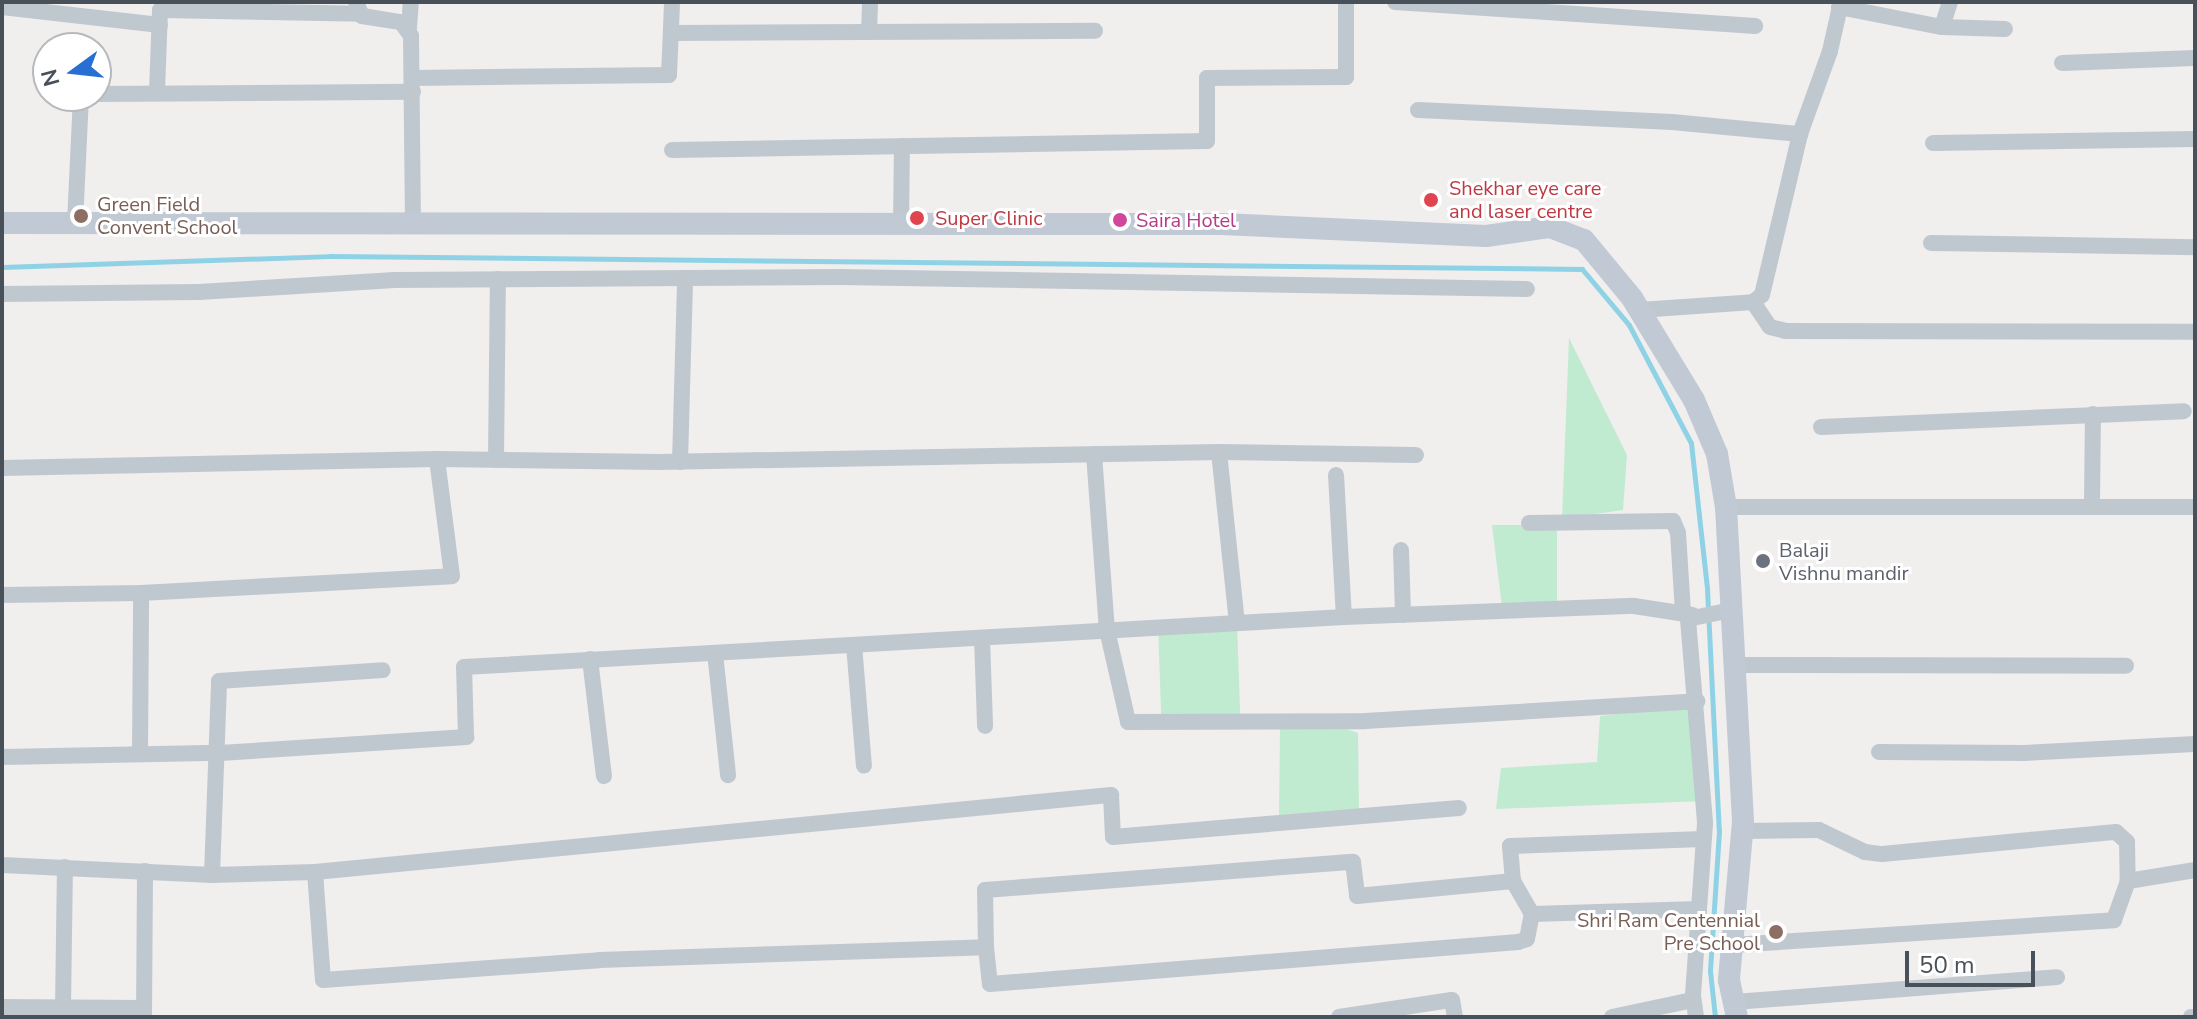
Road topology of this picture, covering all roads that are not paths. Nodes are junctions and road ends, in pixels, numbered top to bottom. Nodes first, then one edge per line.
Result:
1 (411, 2) edge
2 (672, 2) edge
3 (870, 2) edge
4 (1346, 2) edge
5 (1395, 2) edge
6 (1950, 2) edge
7 (1840, 5) edge
8 (2, 7) edge
9 (358, 8) edge
10 (160, 25) junction
11 (1755, 26) dead end
12 (1942, 27) junction
13 (409, 28) junction
14 (2005, 29) dead end
15 (1095, 31) dead end
16 (869, 32) junction
17 (672, 33) junction
18 (2195, 58) edge
19 (2062, 63) dead end
20 (414, 85) junction
21 (157, 92) junction
22 (112, 93) edge
23 (1418, 110) dead end
24 (80, 112) edge
25 (1800, 134) junction
26 (2195, 139) edge
27 (1933, 143) dead end
28 (902, 146) junction
29 (672, 150) dead end
30 (413, 221) junction
31 (2, 223) edge
32 (75, 223) junction
33 (901, 223) junction
34 (1931, 243) dead end
35 (2195, 247) edge
36 (685, 278) junction
37 (498, 279) junction
38 (1527, 289) dead end
39 (2, 294) edge
40 (1753, 302) junction
41 (1640, 310) junction
42 (2195, 332) edge
43 (2184, 411) dead end
44 (2093, 414) junction
45 (1821, 427) dead end
46 (1219, 452) junction
47 (1094, 454) junction
48 (1416, 455) dead end
49 (437, 459) junction
50 (496, 460) junction
51 (680, 462) junction
52 (2, 468) edge
53 (1336, 475) dead end
54 (2092, 504) junction
55 (1726, 507) junction
56 (2195, 507) edge
57 (1529, 523) dead end
58 (1401, 550) dead end
59 (141, 593) junction
60 (2, 595) edge
61 (1723, 611) junction
62 (1690, 614) junction
63 (1403, 615) junction
64 (1344, 617) junction
65 (1237, 623) junction
66 (1107, 630) junction
67 (982, 638) junction
68 (854, 645) junction
69 (715, 653) junction
70 (590, 659) junction
71 (1734, 665) junction
72 (2126, 666) dead end
73 (383, 670) dead end
74 (1697, 701) junction
75 (985, 726) dead end
76 (2195, 744) edge
77 (1879, 752) dead end
78 (220, 753) junction
79 (140, 754) junction
80 (2, 757) edge
81 (864, 766) dead end
82 (728, 775) dead end
83 (604, 776) dead end
84 (1459, 808) dead end
85 (1742, 831) junction
86 (1703, 839) junction
87 (2, 865) edge
88 (65, 867) junction
89 (2195, 870) edge
90 (145, 871) junction
91 (315, 872) junction
92 (212, 875) junction
93 (1513, 881) junction
94 (2128, 881) junction
95 (1699, 909) junction
96 (1532, 914) junction
97 (1732, 945) junction
98 (986, 947) junction
99 (2057, 977) dead end
100 (2, 1007) edge
101 (63, 1007) junction
102 (1695, 1009) edge
103 (1735, 1010) edge
104 (143, 1012) edge
105 (1339, 1017) edge
106 (1455, 1017) edge
107 (1612, 1017) edge

1 - 13 street
2 - 17 street
3 - 16 street
4 - 28 street
5 - 11 street
6 - 12 street
7 - 12 street
7 - 25 street
8 - 10 street
9 - 10 street
9 - 13 street
10 - 21 street
12 - 14 street
13 - 20 street
15 - 16 street
16 - 17 street
17 - 20 street
18 - 19 street
20 - 21 street
20 - 30 street
21 - 22 street
23 - 25 street
24 - 32 street
25 - 40 street
26 - 27 street
28 - 29 street
28 - 33 street
30 - 32 street
30 - 33 street
31 - 32 street
33 - 41 street
34 - 35 street
36 - 37 street
36 - 38 street
36 - 51 street
37 - 39 street
37 - 50 street
40 - 41 street
40 - 42 street
41 - 55 street
43 - 44 street
44 - 45 street
44 - 54 street
46 - 47 street
46 - 48 street
46 - 65 street
47 - 51 street
47 - 66 street
49 - 50 street
49 - 52 street
49 - 59 street
50 - 51 street
53 - 64 street
54 - 55 street
54 - 56 street
55 - 61 street
57 - 62 street
58 - 63 street
59 - 60 street
59 - 79 street
61 - 62 street
61 - 71 street
62 - 63 street
62 - 74 street
63 - 64 street
64 - 65 street
65 - 66 street
66 - 67 street
66 - 74 street
67 - 68 street
67 - 75 street
68 - 69 street
68 - 81 street
69 - 70 street
69 - 82 street
70 - 78 street
70 - 83 street
71 - 72 street
71 - 85 street
73 - 78 street
74 - 86 street
76 - 77 street
78 - 79 street
78 - 92 street
79 - 80 street
84 - 91 street
85 - 94 street
85 - 97 street
86 - 93 street
86 - 95 street
87 - 88 street
88 - 90 street
88 - 101 street
89 - 94 street
90 - 92 street
90 - 104 street
91 - 92 street
91 - 98 street
93 - 96 street
93 - 98 street
94 - 97 street
95 - 96 street
95 - 102 street
96 - 98 street
97 - 103 street
99 - 103 street
100 - 101 street
101 - 104 street
102 - 107 street
105 - 106 street

